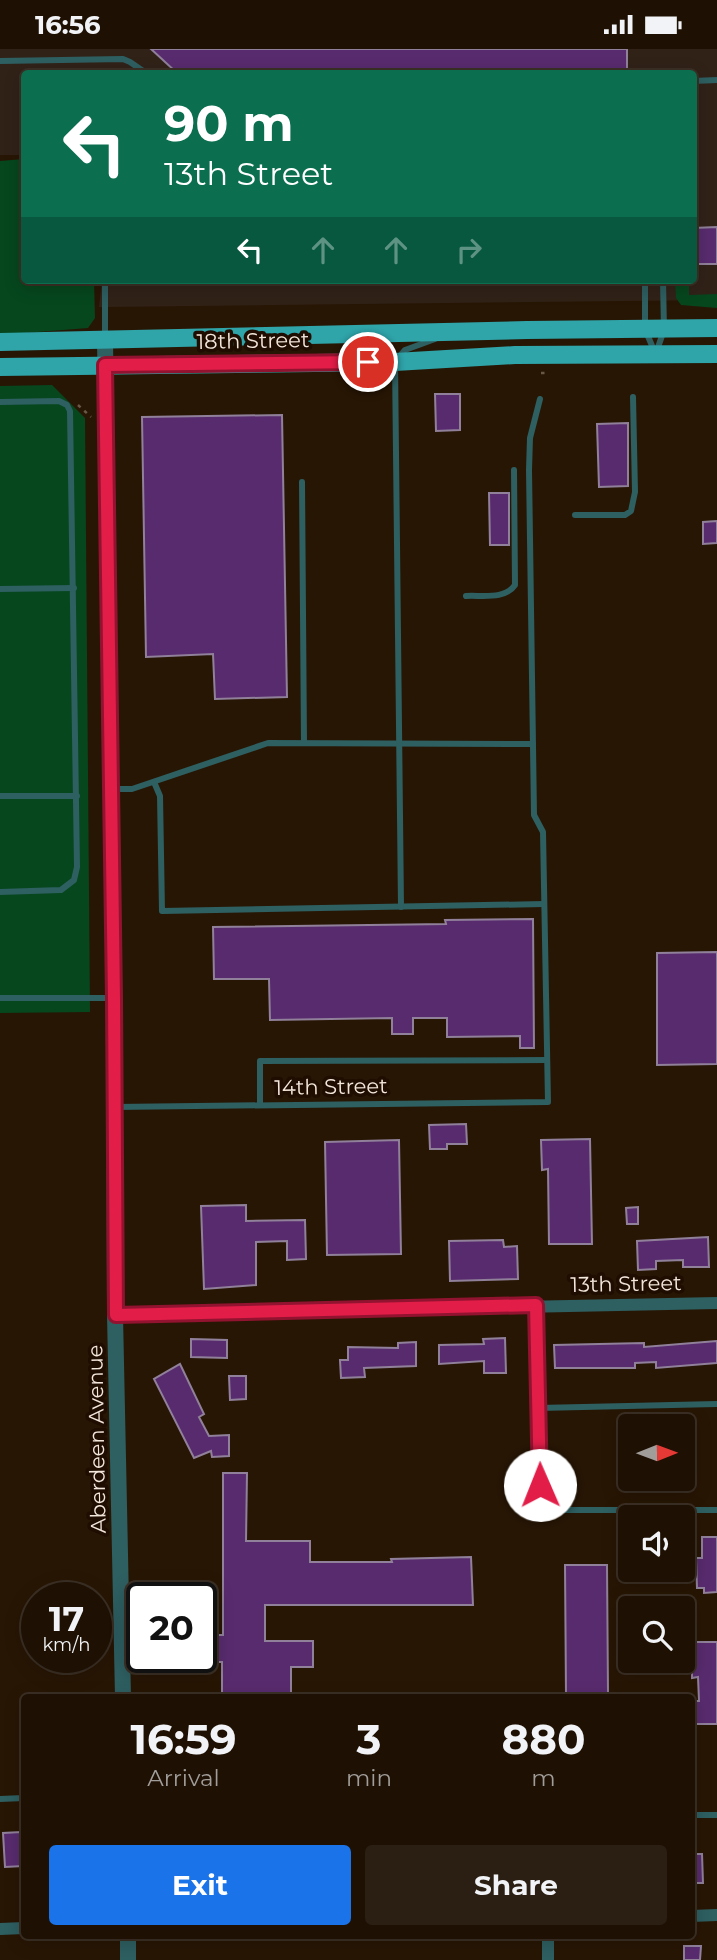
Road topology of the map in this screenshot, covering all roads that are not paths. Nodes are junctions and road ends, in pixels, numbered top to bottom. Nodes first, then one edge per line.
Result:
1 (0, 61) edge
2 (142, 70) edge
3 (717, 80) edge
4 (697, 81) edge
5 (105, 284) edge
6 (645, 284) edge
7 (663, 284) edge
8 (717, 328) edge
9 (645, 329) junction
10 (664, 330) junction
11 (461, 332) junction
12 (105, 340) junction
13 (0, 342) edge
14 (717, 354) edge
15 (655, 355) junction
16 (395, 362) junction
17 (105, 365) junction
18 (0, 367) edge
19 (633, 397) dead end
20 (540, 399) dead end
21 (0, 402) edge
22 (514, 470) dead end
23 (302, 482) dead end
24 (575, 515) dead end
25 (74, 588) junction
26 (0, 589) edge
27 (466, 596) dead end
28 (304, 743) junction
29 (533, 744) junction
30 (399, 745) junction
31 (154, 782) junction
32 (110, 789) junction
33 (0, 796) edge
34 (78, 796) junction
35 (0, 892) edge
36 (544, 904) junction
37 (401, 907) junction
38 (0, 998) edge
39 (114, 998) junction
40 (547, 1060) junction
41 (260, 1105) junction
42 (115, 1107) junction
43 (717, 1303) edge
44 (536, 1305) junction
45 (116, 1315) junction
46 (717, 1404) edge
47 (538, 1408) junction
48 (717, 1510) edge
49 (123, 1694) edge
50 (21, 1798) edge
51 (0, 1799) edge
52 (695, 1815) edge
53 (717, 1815) edge
54 (717, 1915) edge
55 (695, 1916) edge
56 (0, 1929) edge
57 (21, 1929) edge
58 (128, 1939) edge
59 (548, 1939) edge
60 (128, 1960) edge
61 (548, 1960) edge

1 - 2 lane
3 - 4 lane
5 - 12 lane
6 - 9 lane
7 - 10 lane
8 - 10 main road, 18th Street
9 - 10 main road, 18th Street
9 - 11 main road, 18th Street
9 - 15 lane
10 - 15 lane
11 - 12 main road, 18th Street
11 - 16 lane
12 - 13 main road, 18th Street
12 - 17 street, Aberdeen Avenue
14 - 15 main road, 18th Street
15 - 16 main road, 18th Street
16 - 17 main road, 18th Street
16 - 30 lane
17 - 18 main road, 18th Street
17 - 32 street, Aberdeen Avenue
19 - 24 lane
20 - 29 lane
21 - 25 lane
22 - 27 lane
23 - 28 lane
25 - 26 lane
25 - 34 lane
28 - 30 lane
28 - 31 lane
29 - 30 lane
29 - 36 lane
30 - 37 lane
31 - 32 lane
31 - 37 lane
32 - 39 street, Aberdeen Avenue
33 - 34 lane
34 - 35 lane
36 - 37 lane
36 - 40 lane
38 - 39 lane
39 - 42 street, Aberdeen Avenue
40 - 41 lane, 14th Street
40 - 41 lane
41 - 42 lane, 14th Street
42 - 45 street, Aberdeen Avenue
43 - 44 street, 13th Street
44 - 45 street, 13th Street
44 - 47 lane
45 - 49 street, Aberdeen Avenue
46 - 47 lane
47 - 48 lane
50 - 51 lane
52 - 53 lane
54 - 55 street
56 - 57 street
58 - 60 street
59 - 61 street

